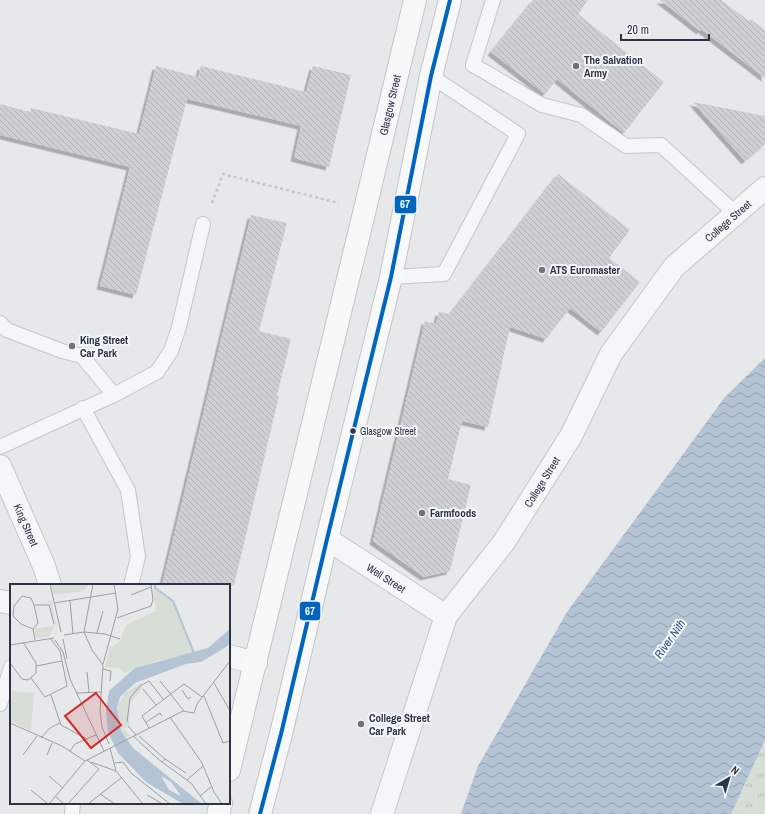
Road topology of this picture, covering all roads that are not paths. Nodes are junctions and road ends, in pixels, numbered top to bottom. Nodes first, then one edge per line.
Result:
1 (414, 0) edge
2 (450, 0) edge
3 (493, 0) edge
4 (431, 76) junction
5 (765, 188) edge
6 (736, 214) junction
7 (203, 224) road end
8 (391, 277) junction
9 (0, 323) edge
10 (114, 395) junction
11 (83, 408) junction
12 (0, 447) edge
13 (0, 466) edge
14 (327, 539) junction
15 (50, 584) edge
16 (131, 584) edge
17 (0, 601) edge
18 (10, 603) edge
19 (446, 616) junction
20 (230, 656) edge
21 (256, 663) junction
22 (10, 670) edge
23 (0, 704) edge
24 (230, 766) edge
25 (73, 804) edge
26 (221, 804) edge
27 (72, 814) edge
28 (218, 814) edge
29 (260, 814) edge
30 (382, 814) edge

1 - 21 main road, Glasgow Street
2 - 4 main road
3 - 6 lane
4 - 8 main road
4 - 8 lane
5 - 6 street, College Street
6 - 19 street, College Street
7 - 10 lane
8 - 14 main road
9 - 10 lane
10 - 11 lane
11 - 12 lane
11 - 16 lane
13 - 15 street, King Street
14 - 19 street, Well Street
14 - 29 main road
17 - 18 street
19 - 30 street, College Street
20 - 21 street
21 - 24 main road, Glasgow Street
22 - 23 lane
25 - 27 lane
26 - 28 main road

